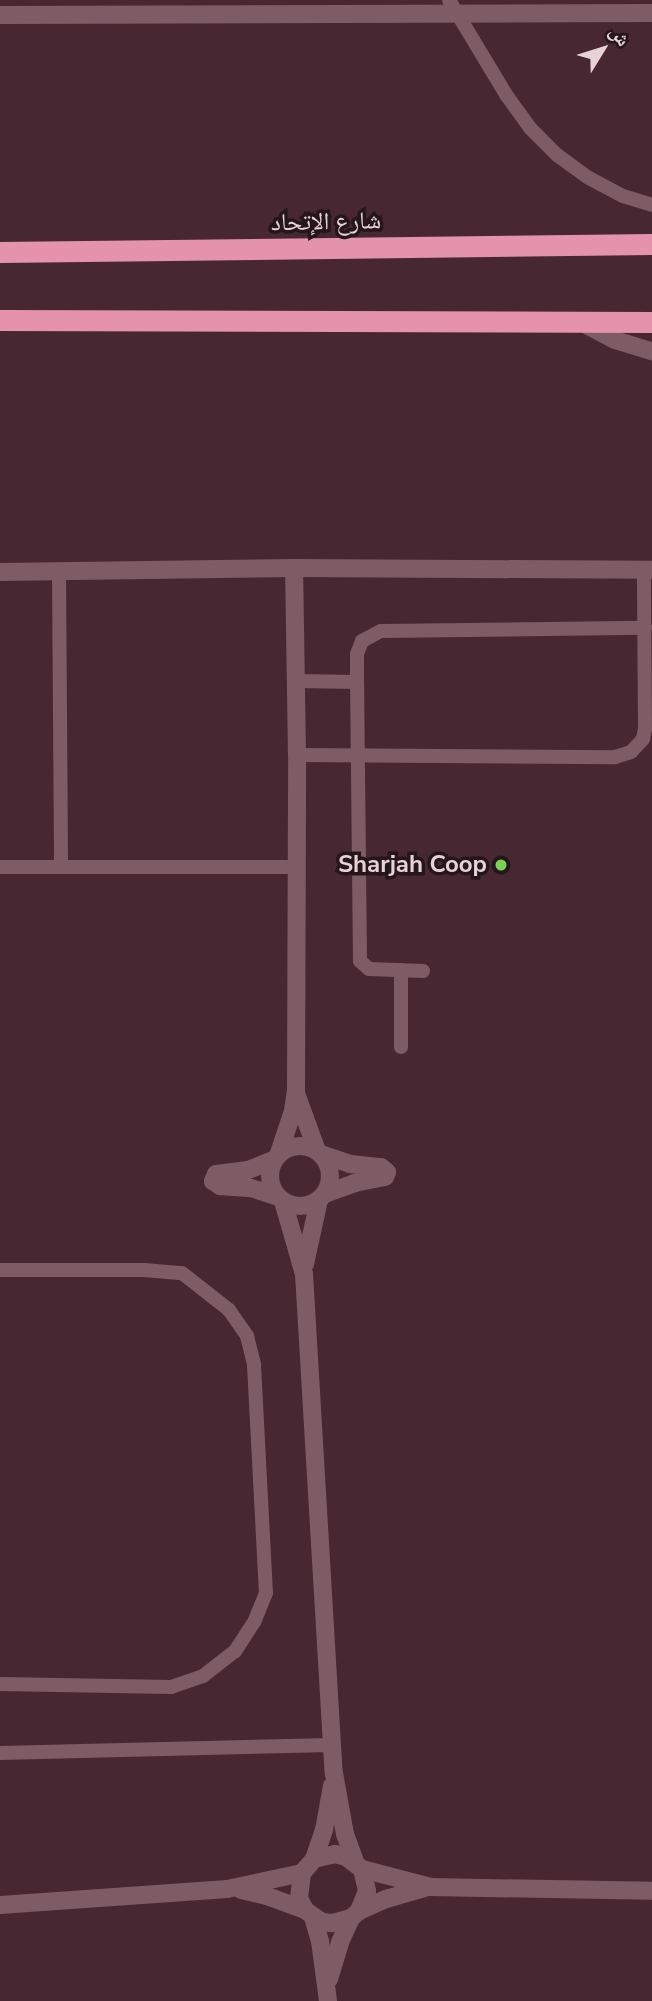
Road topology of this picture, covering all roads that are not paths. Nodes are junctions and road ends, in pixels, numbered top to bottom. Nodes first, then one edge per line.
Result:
1 (317, 7) edge
2 (454, 7) edge
3 (652, 13) edge
4 (0, 15) edge
5 (652, 205) edge
6 (652, 244) edge
7 (0, 252) edge
8 (0, 320) edge
9 (581, 322) junction
10 (652, 322) edge
11 (652, 351) edge
12 (294, 568) junction
13 (648, 570) edge
14 (59, 571) junction
15 (0, 572) edge
16 (645, 628) junction
17 (296, 681) junction
18 (357, 682) junction
19 (297, 755) junction
20 (358, 755) junction
21 (0, 867) edge
22 (61, 867) junction
23 (295, 867) junction
24 (401, 970) junction
25 (423, 971) dead end
26 (401, 1047) dead end
27 (296, 1089) junction
28 (319, 1152) junction
29 (276, 1157) junction
30 (322, 1196) junction
31 (280, 1199) junction
32 (0, 1270) edge
33 (304, 1274) junction
34 (0, 1684) edge
35 (332, 1745) junction
36 (0, 1753) edge
37 (334, 1773) junction
38 (314, 1859) junction
39 (358, 1866) junction
40 (302, 1873) junction
41 (431, 1887) junction
42 (227, 1889) junction
43 (652, 1891) edge
44 (0, 1905) edge
45 (309, 1914) junction
46 (355, 1915) junction
47 (328, 1993) edge

1 - 2 street
1 - 4 street
2 - 3 street
2 - 5 lane
6 - 7 highway, شارع الإتحاد
8 - 9 highway
9 - 10 highway
9 - 11 street
12 - 13 street
12 - 14 street
12 - 17 street
13 - 16 lane
14 - 15 street
14 - 22 lane
16 - 18 lane
16 - 20 lane
17 - 18 lane
17 - 19 street
18 - 20 lane
19 - 20 lane
19 - 23 street
20 - 24 lane
21 - 22 lane
22 - 23 lane
23 - 27 street
24 - 25 lane
24 - 26 lane
27 - 28 street
27 - 29 street
28 - 29 street
28 - 30 street
28 - 30 street
29 - 31 street
29 - 31 street
30 - 31 street
30 - 33 street
31 - 33 street
32 - 34 lane
33 - 35 street
35 - 36 lane
35 - 37 street
37 - 38 street
37 - 39 street
38 - 39 street
38 - 40 street
39 - 41 street
39 - 46 street
40 - 42 street
40 - 45 street
41 - 43 street
41 - 46 street
42 - 44 street
42 - 45 street
45 - 46 street
45 - 47 street
46 - 47 street

